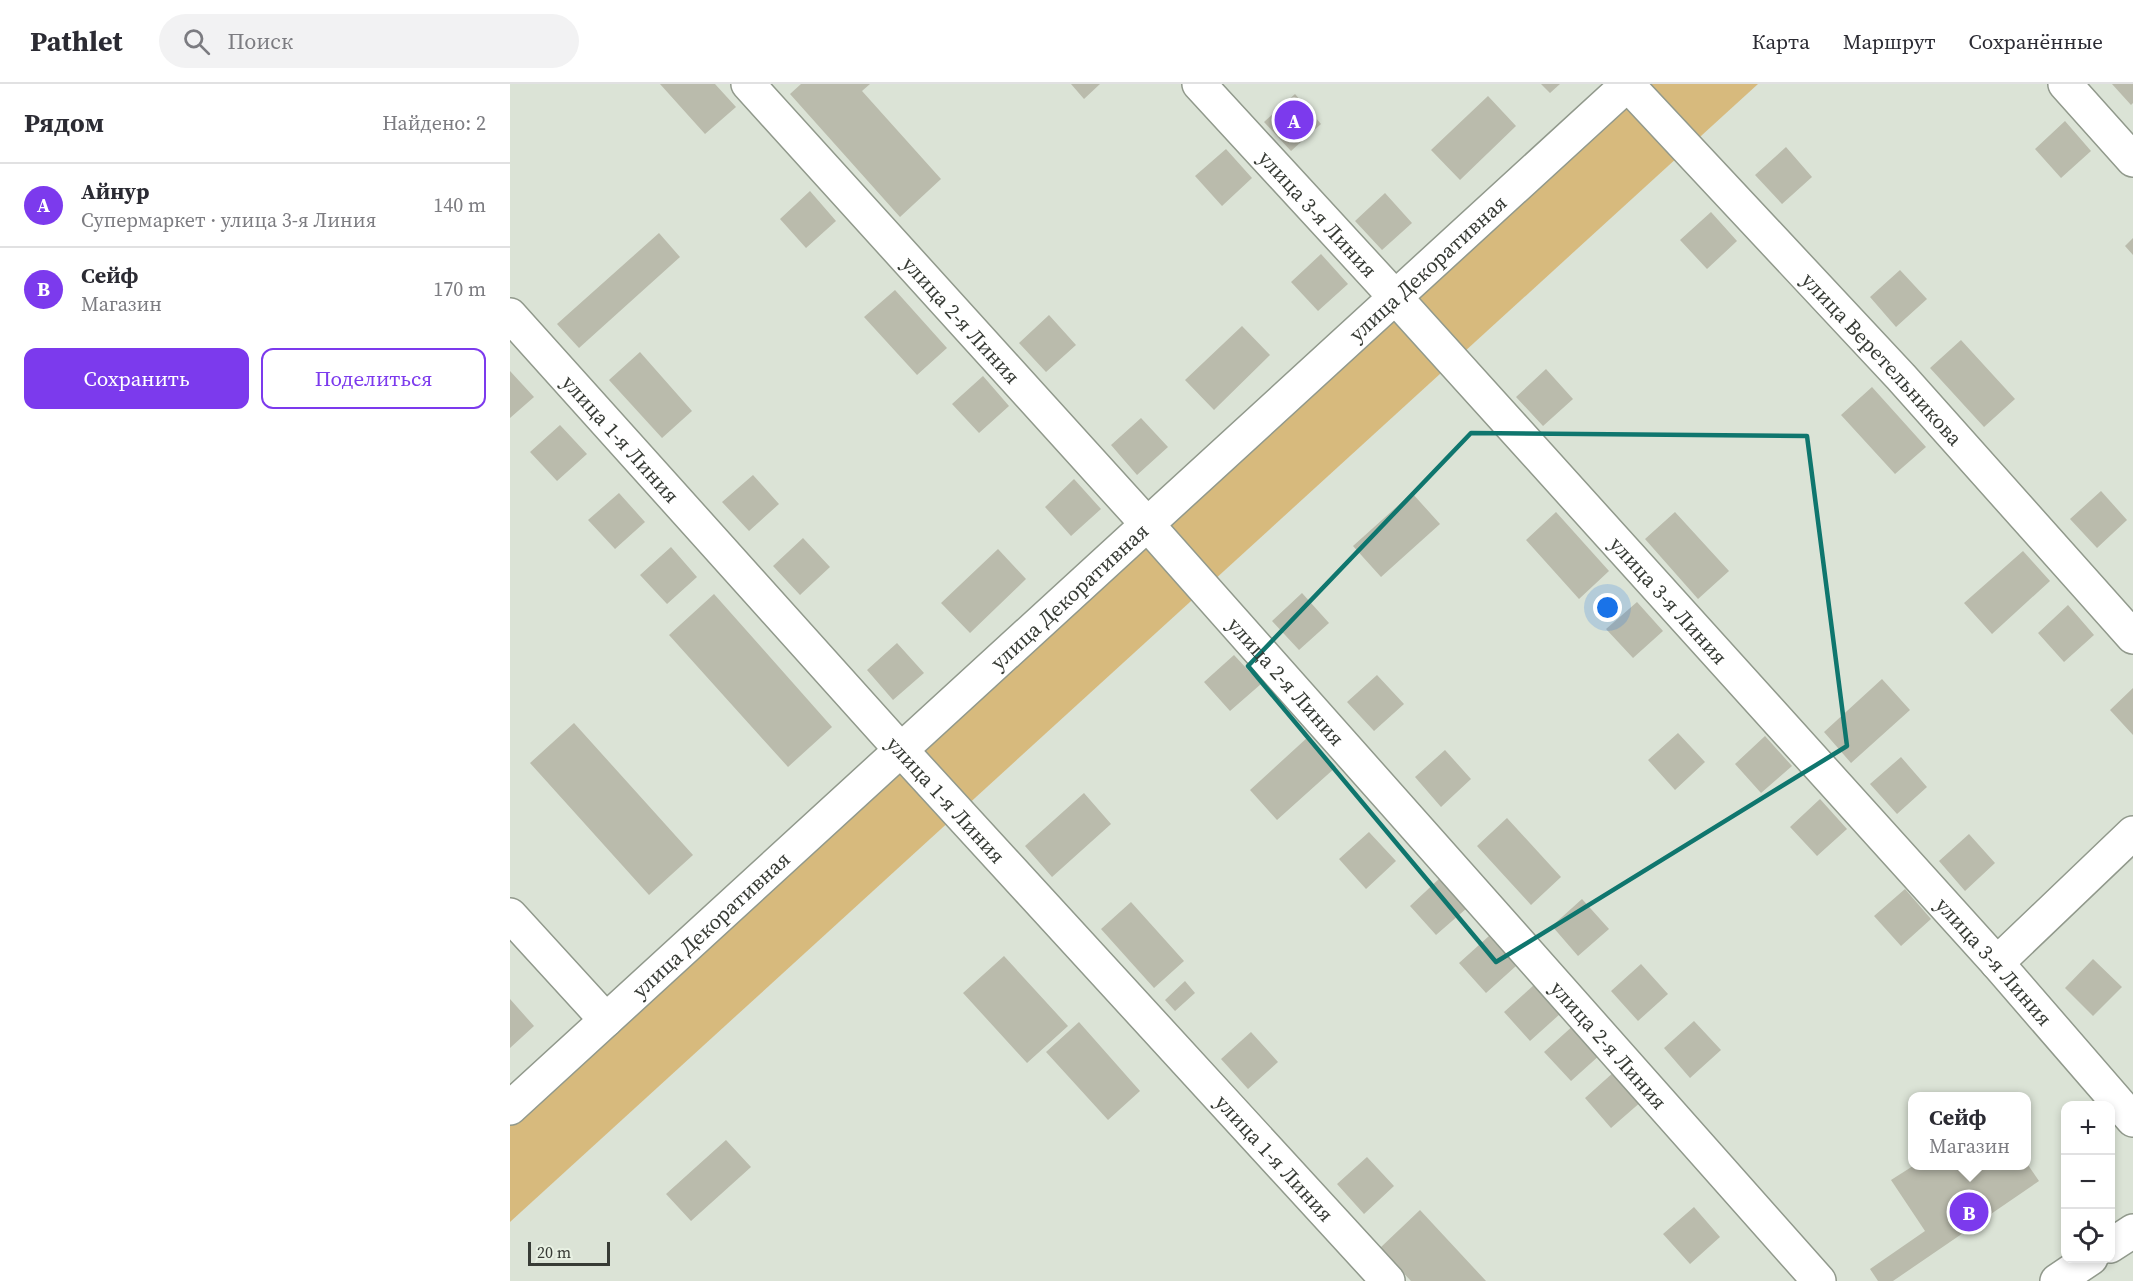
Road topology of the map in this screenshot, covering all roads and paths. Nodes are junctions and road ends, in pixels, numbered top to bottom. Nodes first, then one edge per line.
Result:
1 (748, 84) edge
2 (1199, 84) edge
3 (1628, 84) edge
4 (2065, 84) edge
5 (2133, 160) edge
6 (1395, 297) junction
7 (510, 315) edge
8 (1147, 524) junction
9 (2133, 637) edge
10 (901, 750) junction
11 (2133, 833) edge
12 (510, 915) edge
13 (1997, 963) junction
14 (606, 1020) junction
15 (510, 1108) edge
16 (2133, 1120) edge
17 (2133, 1231) edge
18 (2115, 1243) edge
19 (2084, 1263) edge
20 (1388, 1281) edge
21 (1820, 1281) edge
22 (2057, 1281) edge

1 - 8 street, улица 2-я Линия
2 - 6 street, улица 3-я Линия
3 - 6 street, улица Декоративная
3 - 9 street, улица Веретельникова
4 - 5 street
6 - 8 street, улица Декоративная
6 - 13 street, улица 3-я Линия
7 - 10 street, улица 1-я Линия
8 - 10 street, улица Декоративная
8 - 21 street, улица 2-я Линия
10 - 14 street, улица Декоративная
10 - 20 street, улица 1-я Линия
11 - 13 street
12 - 14 street
13 - 16 street, улица 3-я Линия
14 - 15 street, улица Декоративная
17 - 18 street
19 - 22 street

